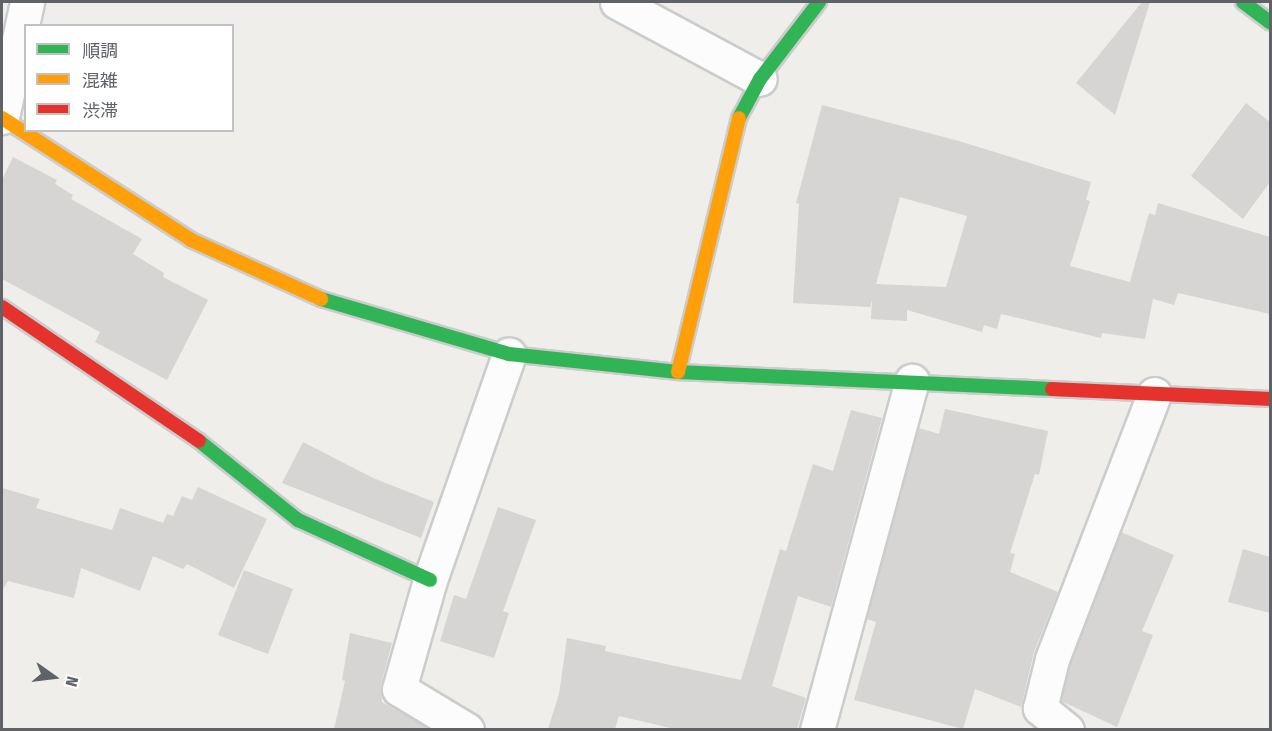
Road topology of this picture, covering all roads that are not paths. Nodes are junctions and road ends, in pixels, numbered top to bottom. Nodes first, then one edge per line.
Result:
1 (27, 2) edge
2 (617, 2) edge
3 (819, 2) edge
4 (1243, 2) edge
5 (1270, 22) edge
6 (760, 79) junction
7 (2, 117) edge
8 (24, 131) edge
9 (25, 132) edge
10 (2, 307) edge
11 (509, 354) junction
12 (678, 372) junction
13 (912, 381) junction
14 (1154, 394) junction
15 (1270, 399) edge
16 (430, 580) junction
17 (465, 729) edge
18 (817, 729) edge
19 (1068, 729) edge

1 - 7 street
2 - 6 street
3 - 6 main road
4 - 5 main road
6 - 12 main road
7 - 8 main road
9 - 11 main road
10 - 16 main road
11 - 12 main road
11 - 16 street
12 - 13 main road
13 - 14 main road
13 - 18 street
14 - 15 main road
14 - 19 street
16 - 17 street

